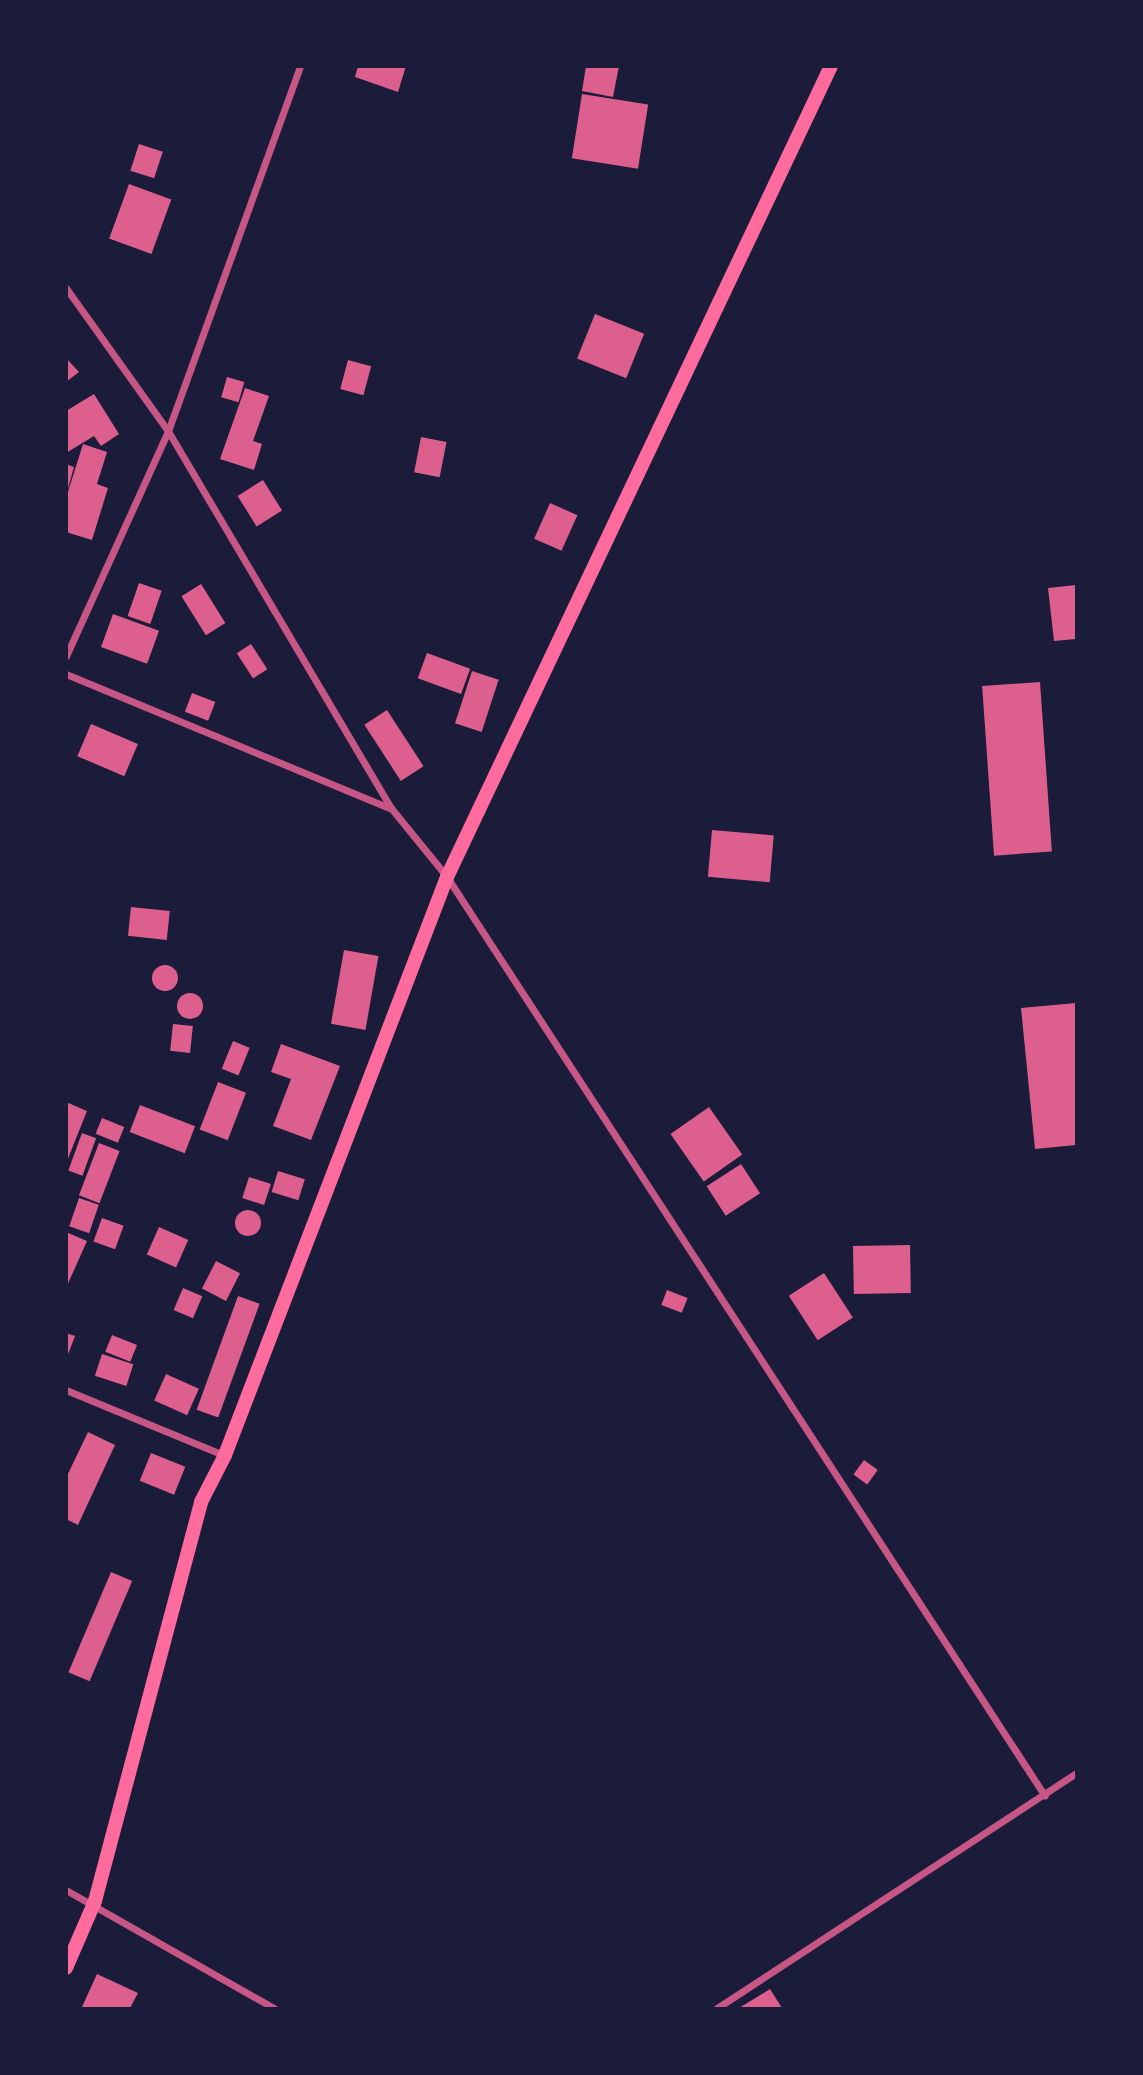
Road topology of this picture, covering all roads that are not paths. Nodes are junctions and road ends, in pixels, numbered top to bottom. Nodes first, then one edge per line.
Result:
1 (300, 66) edge
2 (831, 66) edge
3 (66, 288) edge
4 (168, 431) junction
5 (66, 656) edge
6 (66, 674) edge
7 (391, 808) junction
8 (447, 877) junction
9 (66, 1390) edge
10 (225, 1455) junction
11 (1076, 1773) edge
12 (1045, 1796) junction
13 (66, 1889) edge
14 (95, 1901) junction
15 (66, 1968) edge
16 (274, 2008) edge
17 (717, 2008) edge

1 - 4 street
2 - 8 main road
3 - 4 street
4 - 5 street
4 - 7 street
6 - 7 street
7 - 8 street
8 - 10 main road
8 - 12 street
9 - 10 street
10 - 14 main road
11 - 12 street
12 - 17 street
13 - 14 street
14 - 15 main road
14 - 16 street

